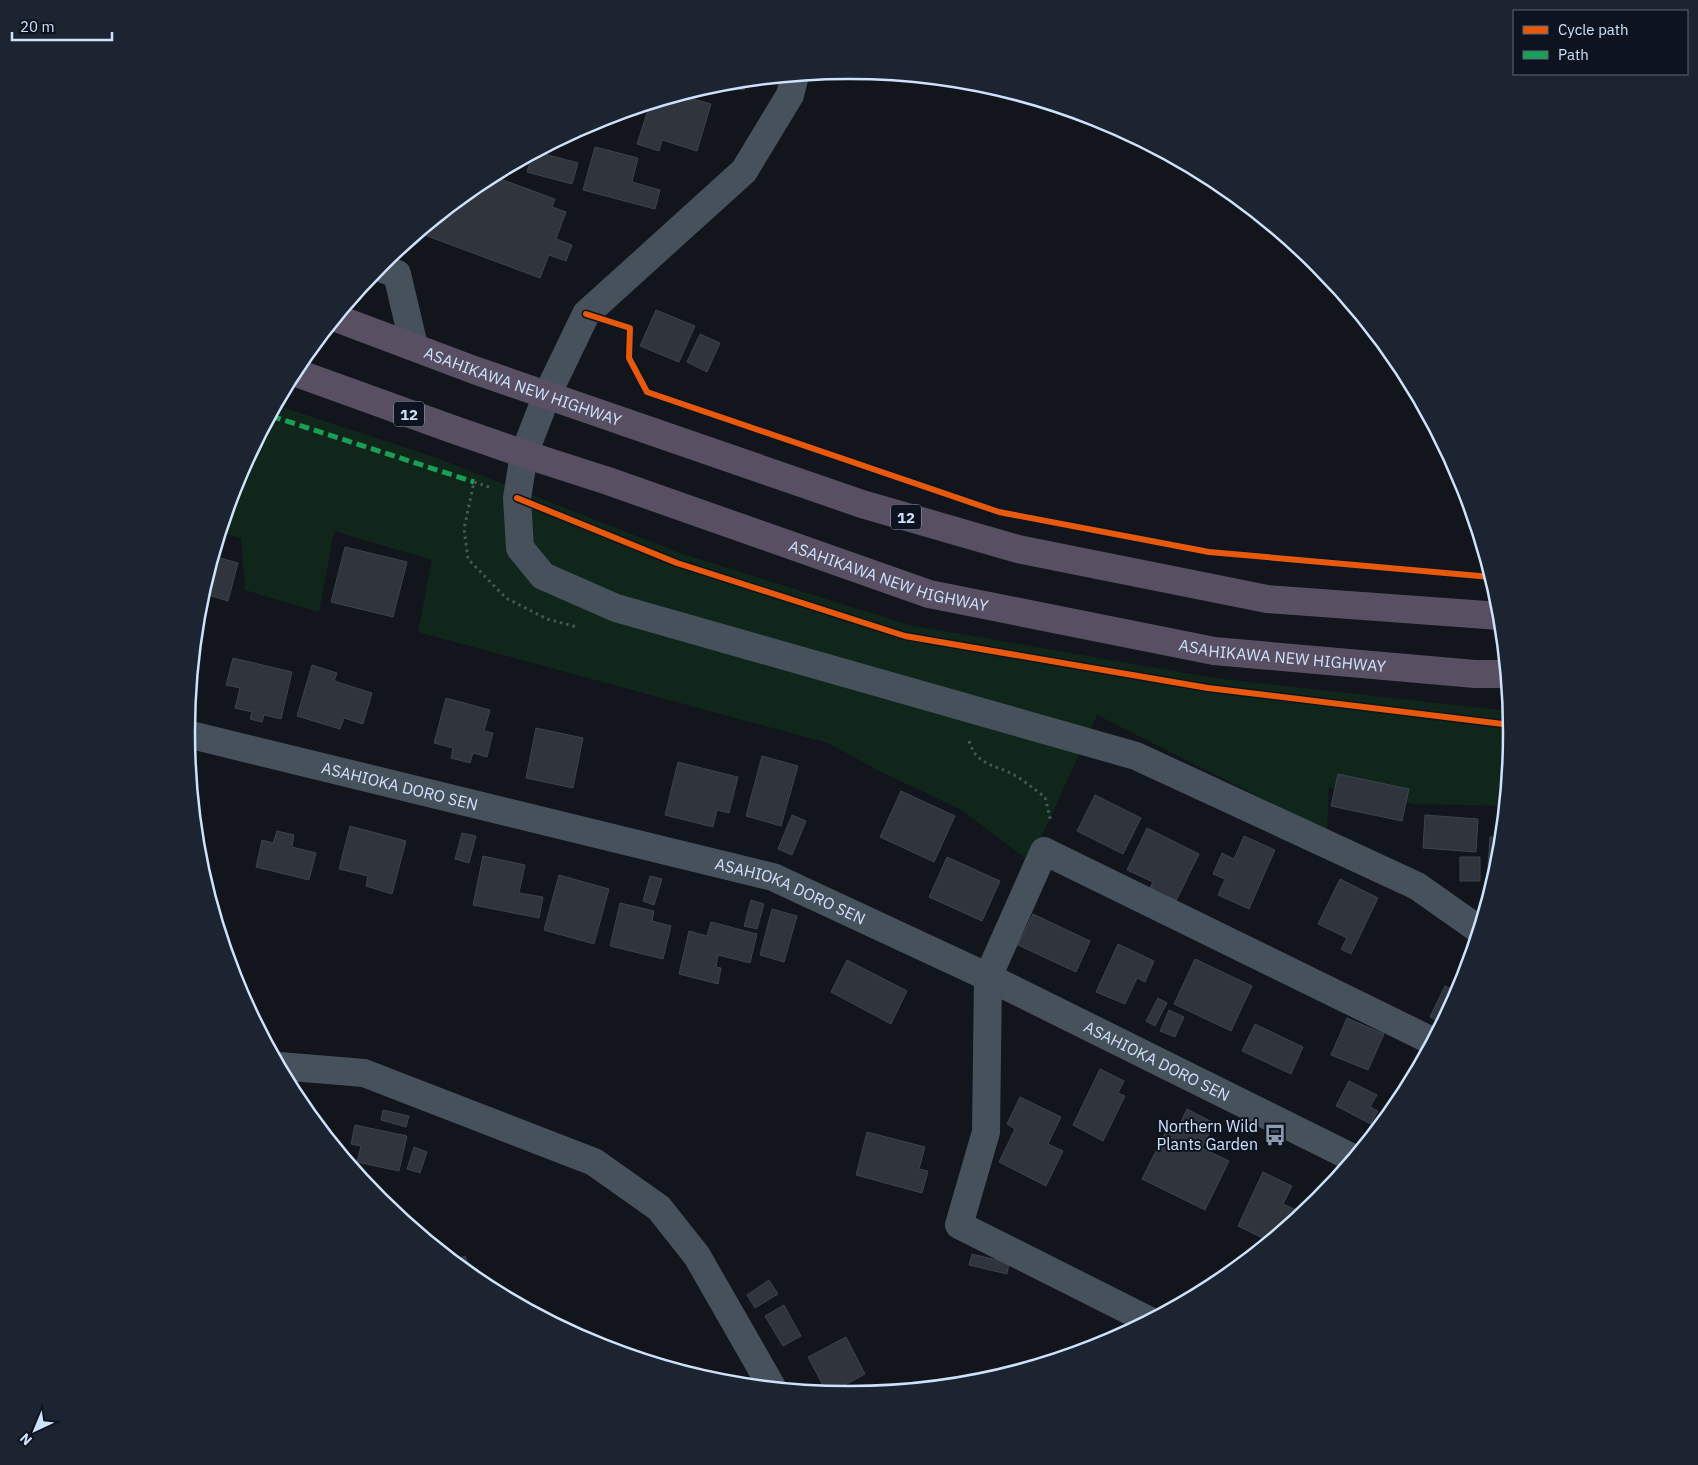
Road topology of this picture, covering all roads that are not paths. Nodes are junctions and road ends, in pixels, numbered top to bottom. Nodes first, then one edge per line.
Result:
1 (793, 81) edge
2 (387, 270) edge
3 (342, 320) edge
4 (414, 346) junction
5 (302, 375) edge
6 (548, 395) junction
7 (524, 454) junction
8 (1492, 615) edge
9 (1500, 674) edge
10 (195, 736) edge
11 (1473, 926) edge
12 (988, 977) junction
13 (1426, 1038) edge
14 (288, 1067) edge
15 (1348, 1155) edge
16 (1142, 1317) edge
17 (769, 1381) edge

1 - 6 street
2 - 4 street
3 - 4 highway, ASAHIKAWA NEW HIGHWAY / 12
4 - 6 highway, ASAHIKAWA NEW HIGHWAY / 12
5 - 7 highway, ASAHIKAWA NEW HIGHWAY / 12
6 - 7 street
6 - 8 highway, ASAHIKAWA NEW HIGHWAY / 12
7 - 9 highway, ASAHIKAWA NEW HIGHWAY / 12
7 - 11 street
10 - 12 street, ASAHIOKA DORO SEN
12 - 13 street
12 - 15 street, ASAHIOKA DORO SEN
12 - 16 street
14 - 17 street

